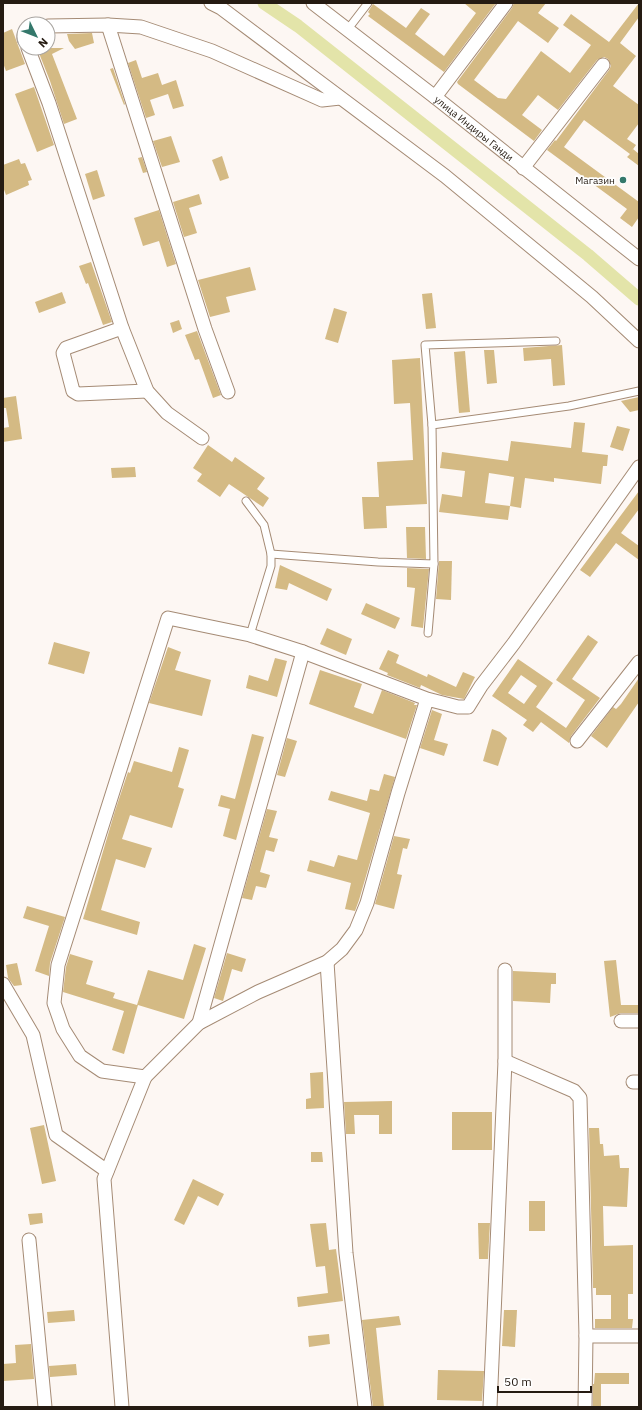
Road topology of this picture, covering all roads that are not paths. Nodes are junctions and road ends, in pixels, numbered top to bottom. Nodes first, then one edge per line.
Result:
1 (211, 3) edge
2 (313, 3) edge
3 (368, 3) edge
4 (506, 3) edge
5 (108, 25) junction
6 (56, 26) edge
7 (348, 29) junction
8 (31, 56) edge
9 (603, 65) dead end
10 (435, 97) junction
11 (340, 98) junction
12 (523, 168) junction
13 (638, 254) edge
14 (122, 328) junction
15 (556, 341) dead end
16 (639, 341) edge
17 (147, 391) junction
18 (639, 391) edge
19 (228, 392) dead end
20 (432, 425) junction
21 (202, 438) dead end
22 (639, 468) edge
23 (246, 501) dead end
24 (271, 554) junction
25 (434, 564) junction
26 (428, 633) dead end
27 (250, 636) junction
28 (303, 652) junction
29 (639, 662) edge
30 (427, 699) junction
31 (577, 741) dead end
32 (327, 962) junction
33 (505, 970) dead end
34 (3, 984) edge
35 (620, 1021) dead end
36 (639, 1021) edge
37 (198, 1023) junction
38 (505, 1061) junction
39 (145, 1077) junction
40 (107, 1171) junction
41 (29, 1240) dead end
42 (586, 1336) junction
43 (639, 1336) edge
44 (45, 1407) edge
45 (122, 1407) edge
46 (365, 1407) edge
47 (490, 1407) edge
48 (585, 1407) edge

1 - 11 street
2 - 7 street, улица Индиры Ганди
3 - 7 lane
4 - 10 street
5 - 6 street
5 - 11 street
5 - 19 street
7 - 10 street, улица Индиры Ганди
8 - 14 street
9 - 12 street
10 - 12 street, улица Индиры Ганди
11 - 16 street
12 - 13 street, улица Индиры Ганди
14 - 17 street
14 - 17 street
15 - 20 lane
17 - 21 street
18 - 20 lane
20 - 25 lane
22 - 30 street
23 - 24 lane
24 - 25 lane
24 - 27 lane
25 - 26 lane
27 - 28 street
27 - 39 street
28 - 30 street
28 - 37 street
29 - 31 street
30 - 32 street
32 - 37 street
32 - 46 street
33 - 38 street
34 - 40 street
35 - 36 street
37 - 39 street
38 - 42 street
38 - 47 street
39 - 40 street
40 - 45 street
41 - 44 street
42 - 43 street
42 - 48 street

